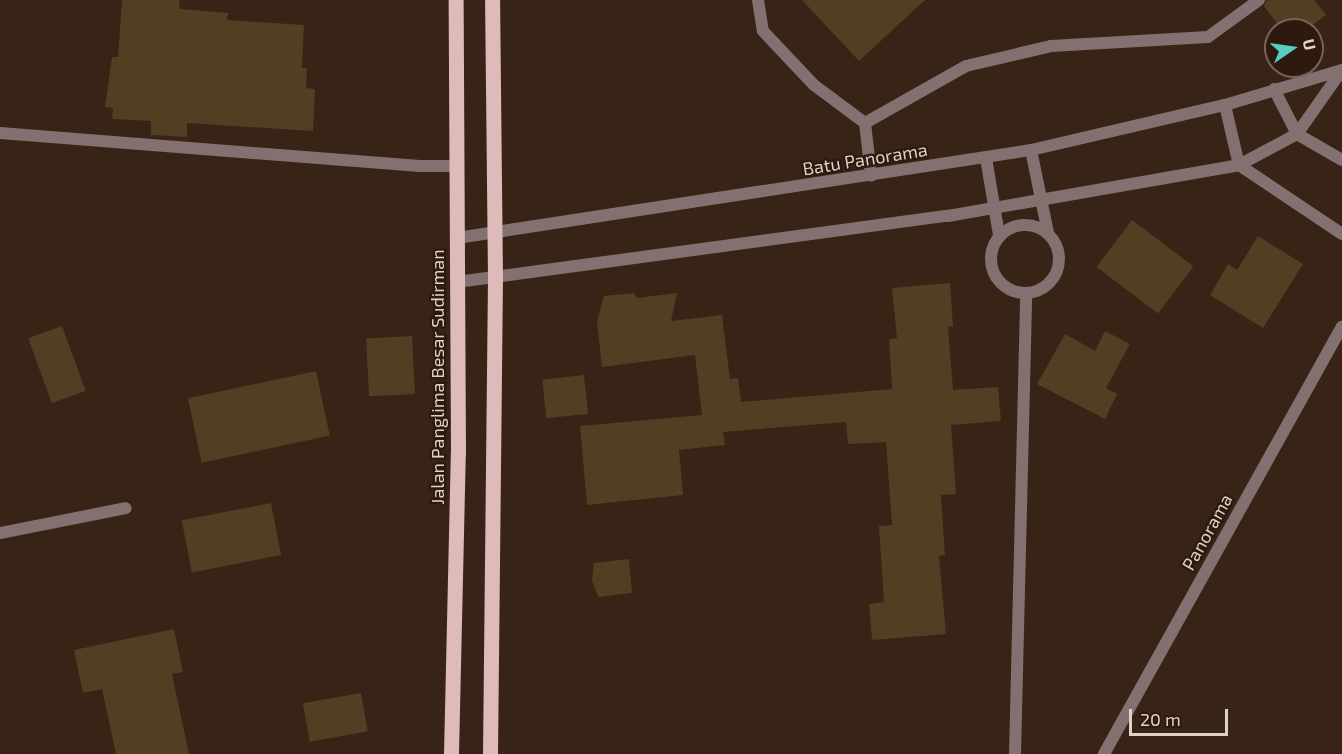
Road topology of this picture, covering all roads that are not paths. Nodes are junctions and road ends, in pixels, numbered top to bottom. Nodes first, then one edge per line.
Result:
1 (456, 0) edge
2 (492, 0) edge
3 (758, 0) edge
4 (1259, 0) edge
5 (1342, 70) edge
6 (1274, 89) junction
7 (1225, 105) junction
8 (865, 123) junction
9 (0, 133) edge
10 (1297, 134) junction
11 (1031, 150) junction
12 (986, 158) junction
13 (1342, 160) edge
14 (457, 165) junction
15 (1239, 165) junction
16 (871, 176) junction
17 (1040, 200) junction
18 (994, 209) junction
19 (495, 231) junction
20 (1048, 233) junction
21 (1342, 234) edge
22 (999, 236) junction
23 (457, 238) junction
24 (495, 278) junction
25 (457, 282) junction
26 (1026, 293) junction
27 (1342, 327) edge
28 (126, 508) dead end
29 (0, 533) edge
30 (451, 754) edge
31 (490, 754) edge
32 (1015, 754) edge
33 (1104, 754) edge

1 - 14 main road, Jalan Panglima Besar Sudirman
2 - 19 main road
3 - 8 street
4 - 8 street
5 - 6 street, Batu Panorama
5 - 10 street
6 - 7 street, Batu Panorama
6 - 10 street
7 - 11 street, Batu Panorama
7 - 15 street
8 - 16 street
9 - 14 street
10 - 13 street
10 - 15 street
11 - 12 street, Batu Panorama
11 - 17 street
12 - 16 street, Batu Panorama
12 - 18 street
14 - 23 main road, Jalan Panglima Besar Sudirman
15 - 17 street
15 - 21 street
16 - 19 street, Batu Panorama
17 - 18 street
17 - 20 street
18 - 22 street
18 - 24 street
19 - 23 street, Batu Panorama
19 - 24 main road
20 - 22 street
20 - 26 street
22 - 26 street
23 - 25 main road, Jalan Panglima Besar Sudirman
24 - 25 street
24 - 31 main road
25 - 30 main road, Jalan Panglima Besar Sudirman
26 - 32 street
27 - 33 street, Panorama
28 - 29 street

